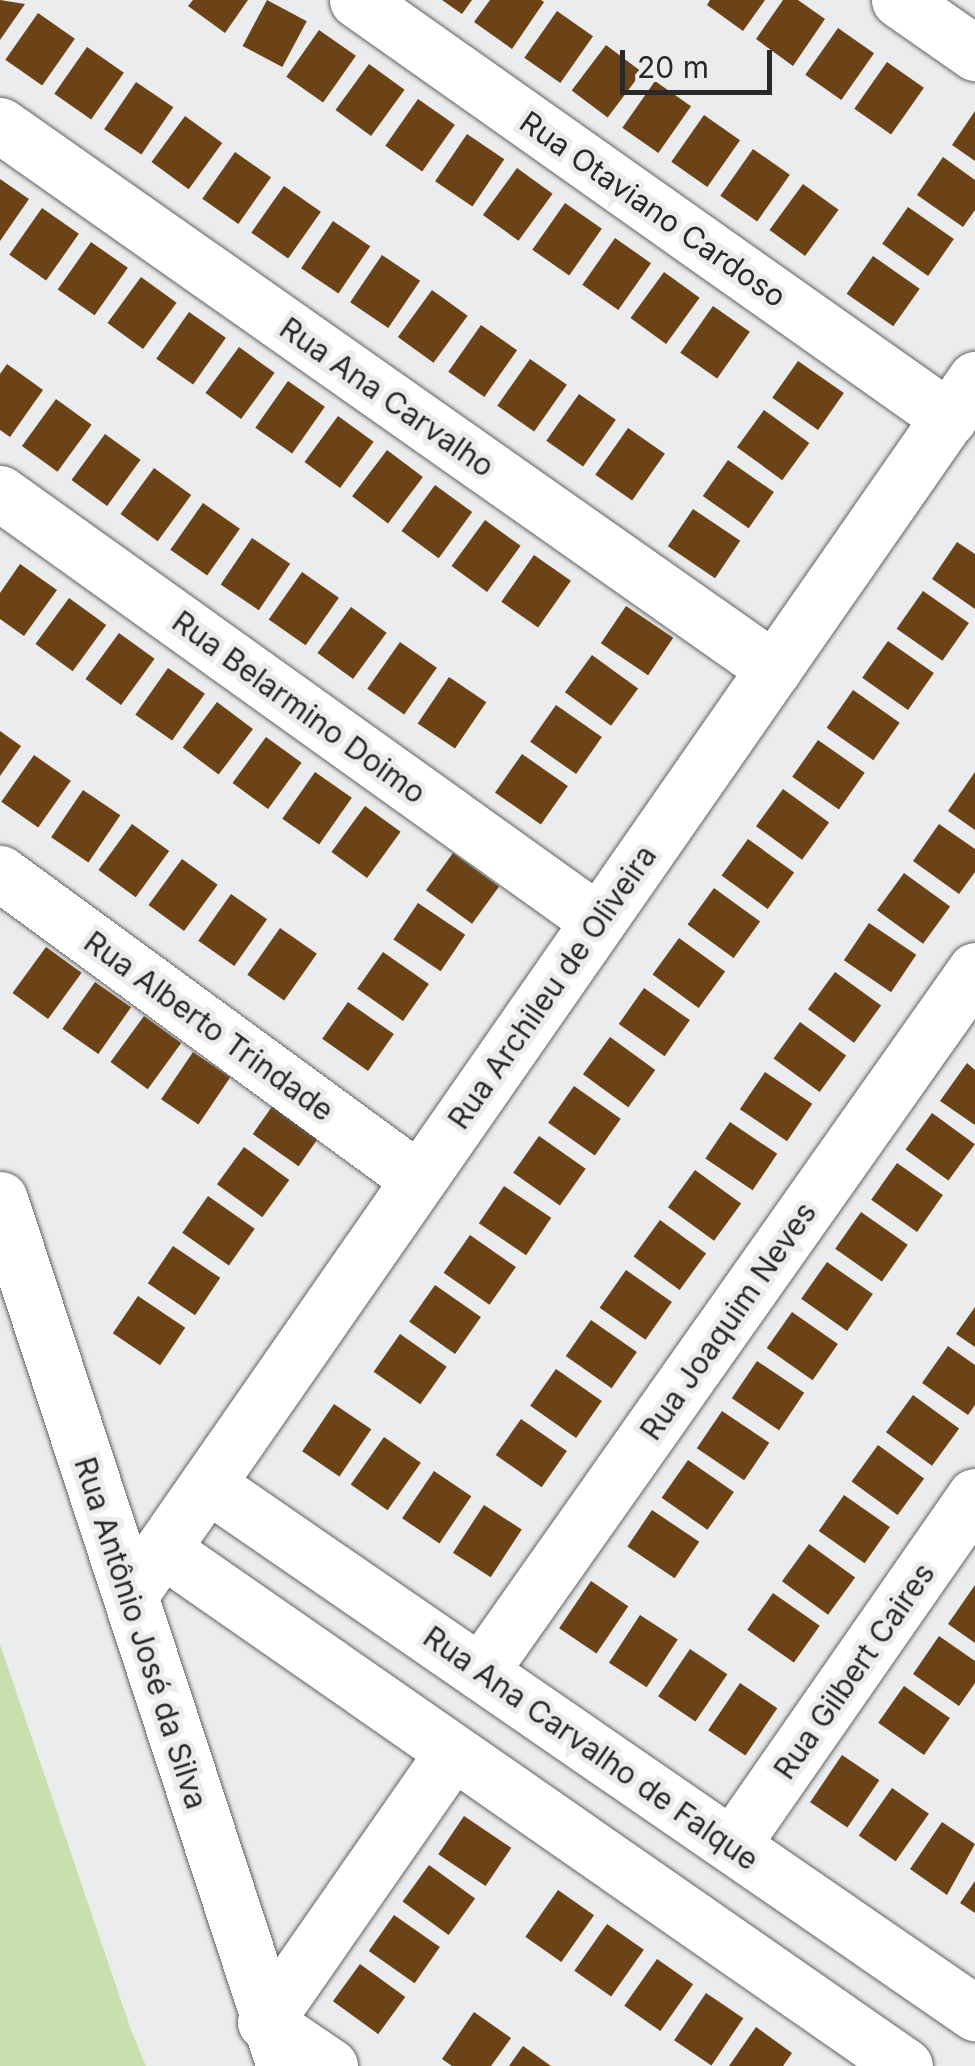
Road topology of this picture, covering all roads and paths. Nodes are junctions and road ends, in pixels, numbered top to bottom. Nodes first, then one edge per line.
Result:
1 (357, 0) edge
2 (899, 0) edge
3 (975, 53) edge
4 (0, 125) edge
5 (962, 399) edge
6 (0, 493) edge
7 (774, 669) junction
8 (0, 872) edge
9 (598, 921) junction
10 (975, 970) edge
11 (418, 1179) junction
12 (0, 1200) edge
13 (207, 1484) junction
14 (975, 1496) edge
15 (162, 1549) junction
16 (130, 1595) junction
17 (480, 1672) junction
18 (453, 1752) junction
19 (732, 1845) junction
20 (975, 2013) edge
21 (274, 2044) edge
22 (330, 2066) edge
23 (905, 2066) edge

1 - 5 street, Rua Otaviano Cardoso
2 - 3 street
4 - 7 street, Rua Ana Carvalho
5 - 7 street, Rua Archileu de Oliveira
6 - 9 street, Rua Belarmino Doimo
7 - 9 street, Rua Archileu de Oliveira
8 - 11 street, Rua Alberto Trindade
9 - 11 street, Rua Archileu de Oliveira
10 - 17 street, Rua Joaquim Neves
11 - 13 street, Rua Archileu de Oliveira
12 - 16 street, Rua Antônio José da Silva
13 - 15 street, Rua Archileu de Oliveira
13 - 17 street, Rua Ana Carvalho de Falque
14 - 19 street, Rua Gilbert Caires
15 - 16 street, Rua Archileu de Oliveira
15 - 18 street
16 - 21 street, Rua Antônio José da Silva
17 - 19 street, Rua Ana Carvalho de Falque
18 - 21 street
18 - 23 street
19 - 20 street, Rua Ana Carvalho de Falque
21 - 22 street

